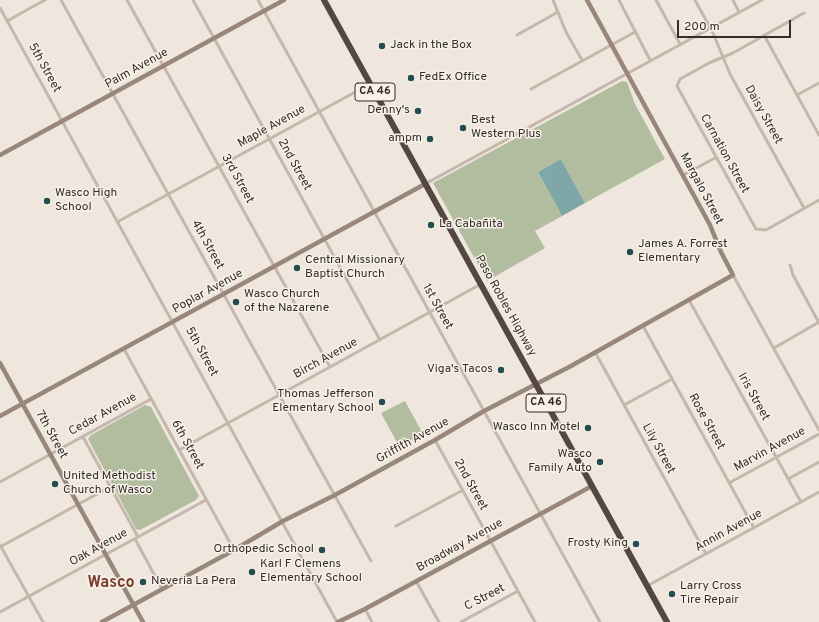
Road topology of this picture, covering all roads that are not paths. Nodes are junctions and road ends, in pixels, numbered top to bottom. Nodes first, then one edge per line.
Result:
1 (45, 0) edge
2 (61, 0) edge
3 (127, 0) edge
4 (193, 0) edge
5 (258, 0) edge
6 (284, 0) edge
7 (324, 0) edge
8 (553, 0) edge
9 (587, 0) edge
10 (618, 0) edge
11 (656, 0) edge
12 (695, 0) edge
13 (733, 0) edge
14 (762, 0) edge
15 (0, 8) edge
16 (265, 11) junction
17 (558, 12) junction
18 (739, 12) junction
19 (804, 13) dead end
20 (7, 21) junction
21 (710, 28) junction
22 (635, 32) junction
23 (518, 35) dead end
24 (764, 35) junction
25 (214, 38) junction
26 (680, 44) junction
27 (612, 45) junction
28 (723, 57) junction
29 (582, 60) junction
30 (650, 60) junction
31 (164, 66) junction
32 (627, 73) junction
33 (819, 83) edge
34 (370, 84) junction
35 (531, 89) dead end
36 (113, 94) junction
37 (797, 95) junction
38 (320, 112) junction
39 (63, 121) junction
40 (819, 135) edge
41 (270, 139) junction
42 (0, 155) edge
43 (715, 158) junction
44 (219, 166) junction
45 (683, 176) junction
46 (426, 184) junction
47 (169, 194) junction
48 (819, 200) edge
49 (804, 208) junction
50 (375, 212) junction
51 (118, 221) junction
52 (325, 239) junction
53 (790, 265) dead end
54 (274, 267) junction
55 (733, 275) junction
56 (481, 284) junction
57 (224, 294) junction
58 (689, 300) junction
59 (429, 312) junction
60 (174, 322) junction
61 (819, 323) edge
62 (643, 326) junction
63 (380, 340) junction
64 (774, 348) junction
65 (124, 349) junction
66 (595, 352) junction
67 (0, 362) edge
68 (330, 367) junction
69 (672, 379) junction
70 (536, 384) junction
71 (279, 395) junction
72 (151, 399) junction
73 (23, 404) junction
74 (624, 405) junction
75 (484, 411) junction
76 (0, 416) edge
77 (229, 422) junction
78 (819, 430) edge
79 (819, 434) edge
80 (82, 437) junction
81 (435, 440) junction
82 (179, 450) junction
83 (50, 454) junction
84 (776, 457) junction
85 (819, 462) edge
86 (788, 478) junction
87 (0, 482) edge
88 (729, 483) junction
89 (592, 486) junction
90 (110, 487) junction
91 (463, 490) junction
92 (819, 492) edge
93 (335, 495) junction
94 (206, 500) junction
95 (801, 502) junction
96 (78, 504) junction
97 (541, 513) junction
98 (282, 521) junction
99 (396, 526) dead end
100 (754, 528) junction
101 (136, 538) junction
102 (491, 541) junction
103 (0, 546) edge
104 (234, 550) junction
105 (706, 554) junction
106 (106, 555) junction
107 (371, 561) dead end
108 (416, 581) junction
109 (647, 586) junction
110 (162, 589) junction
111 (518, 591) junction
112 (29, 597) junction
113 (133, 605) junction
114 (365, 609) junction
115 (0, 612) edge
116 (42, 622) edge
117 (102, 622) edge
118 (143, 622) edge
119 (338, 622) edge
120 (372, 622) edge
121 (438, 622) edge
122 (461, 622) edge
123 (535, 622) edge
124 (600, 622) edge
125 (667, 622) edge

1 - 20 street
2 - 36 street, 4th Street
3 - 31 street, 3rd Street
4 - 25 street, 2nd Street
5 - 16 street, 1st Street
6 - 16 main road, Palm Avenue
7 - 34 highway, Paso Robles Highway / CA 46
8 - 17 street
9 - 27 main road, Margalo Street
10 - 22 street
11 - 26 street
12 - 21 street, Daisy Street
13 - 18 street
14 - 18 street
15 - 20 street, 5th Street
16 - 25 main road, Palm Avenue
16 - 38 street, 1st Street
17 - 23 street
17 - 29 street
18 - 21 street
19 - 24 street
20 - 39 street, 5th Street
21 - 26 street
21 - 28 street, Daisy Street
22 - 27 street
22 - 30 street
24 - 28 street
24 - 37 street
25 - 31 main road, Palm Avenue
25 - 41 street, 2nd Street
26 - 30 street
27 - 29 street
27 - 32 main road, Margalo Street
28 - 43 street, Carnation Street
28 - 49 street, Daisy Street
29 - 35 street
30 - 32 street
31 - 36 main road, Palm Avenue
31 - 44 street, 3rd Street
32 - 45 main road, Margalo Street
32 - 46 street
33 - 37 street
34 - 38 street, Maple Avenue
34 - 46 highway, Paso Robles Highway / CA 46
36 - 39 main road, Palm Avenue
36 - 47 street, 4th Street
37 - 40 street
38 - 41 street, Maple Avenue
38 - 50 street, 1st Street
39 - 42 main road, Palm Avenue
39 - 51 street, 5th Street
41 - 44 street, Maple Avenue
41 - 52 street, 2nd Street
43 - 45 street
43 - 49 street, Carnation Street
44 - 47 street, Maple Avenue
44 - 54 street, 3rd Street
45 - 55 main road, Margalo Street
46 - 50 main road, Poplar Avenue
46 - 56 highway, Paso Robles Highway / CA 46
47 - 51 street, Maple Avenue
47 - 57 street, 4th Street
48 - 49 street
50 - 52 main road, Poplar Avenue
50 - 59 street, 1st Street
51 - 60 street, 5th Street
52 - 54 main road, Poplar Avenue
52 - 63 street, 2nd Street
53 - 61 street
54 - 57 main road, Poplar Avenue
54 - 68 street, 3rd Street
55 - 58 main road, Griffith Avenue
55 - 64 street, Margalo Street
56 - 59 street, Birch Avenue
56 - 70 highway, Paso Robles Highway / CA 46
57 - 60 main road, Poplar Avenue
57 - 71 street, 4th Street
58 - 62 main road, Griffith Avenue
58 - 84 street, Iris Street
59 - 63 street, Birch Avenue
59 - 75 street, 1st Street
60 - 65 main road, Poplar Avenue
60 - 77 street, 5th Street
61 - 64 street
62 - 66 main road, Griffith Avenue
62 - 69 street, Rose Street
63 - 68 street, Birch Avenue
64 - 78 street, Margalo Street
65 - 72 street, 6th Street
65 - 73 main road, Poplar Avenue
66 - 70 main road, Griffith Avenue
66 - 74 street, Lily Street
67 - 73 main road, 7th Street
68 - 71 street, Birch Avenue
69 - 74 street
69 - 88 street, Rose Street
70 - 75 main road, Griffith Avenue
70 - 89 highway, Paso Robles Highway / CA 46
71 - 77 street, Birch Avenue
71 - 93 street, 4th Street
72 - 80 street, Cedar Avenue
72 - 82 street, 6th Street
73 - 76 main road, Poplar Avenue
73 - 83 main road, 7th Street
74 - 105 street, Lily Street
75 - 81 main road, Griffith Avenue
75 - 97 street, 1st Street
77 - 82 street, Birch Avenue
77 - 98 street, 5th Street
79 - 84 street, Marvin Avenue
80 - 83 street, Cedar Avenue
80 - 90 street
81 - 91 street, 2nd Street
81 - 93 main road, Griffith Avenue
82 - 94 street, 6th Street
83 - 87 street, Cedar Avenue
83 - 96 main road, 7th Street
84 - 86 street, Iris Street
84 - 88 street, Marvin Avenue
85 - 86 street
86 - 95 street, Iris Street
88 - 100 street, Rose Street
89 - 97 main road, Broadway Avenue
89 - 109 highway, Paso Robles Highway / CA 46
90 - 96 street
90 - 101 street
91 - 99 street
91 - 102 street, 2nd Street
92 - 95 street, Annin Avenue
93 - 98 main road, Griffith Avenue
93 - 107 street, 4th Street
94 - 101 street, Oak Avenue
94 - 104 street, 6th Street
95 - 100 street, Annin Avenue
96 - 103 street
96 - 106 main road, 7th Street
97 - 102 main road, Broadway Avenue
97 - 124 street, 1st Street
98 - 104 main road, Griffith Avenue
98 - 119 street, 5th Street
100 - 105 street, Annin Avenue
101 - 106 street, Oak Avenue
101 - 110 street
102 - 108 main road, Broadway Avenue
102 - 111 street, 2nd Street
103 - 112 street
104 - 110 main road, Griffith Avenue
105 - 109 street, Annin Avenue
106 - 112 street, Oak Avenue
106 - 113 main road, 7th Street
108 - 114 main road, Broadway Avenue
108 - 121 street
109 - 125 highway, Paso Robles Highway / CA 46
110 - 113 main road, Griffith Avenue
111 - 122 street, C Street
111 - 123 street, 2nd Street
112 - 115 street, Oak Avenue
112 - 116 street
113 - 117 main road, Griffith Avenue
113 - 118 main road, 7th Street
114 - 119 main road, Broadway Avenue
114 - 120 street

